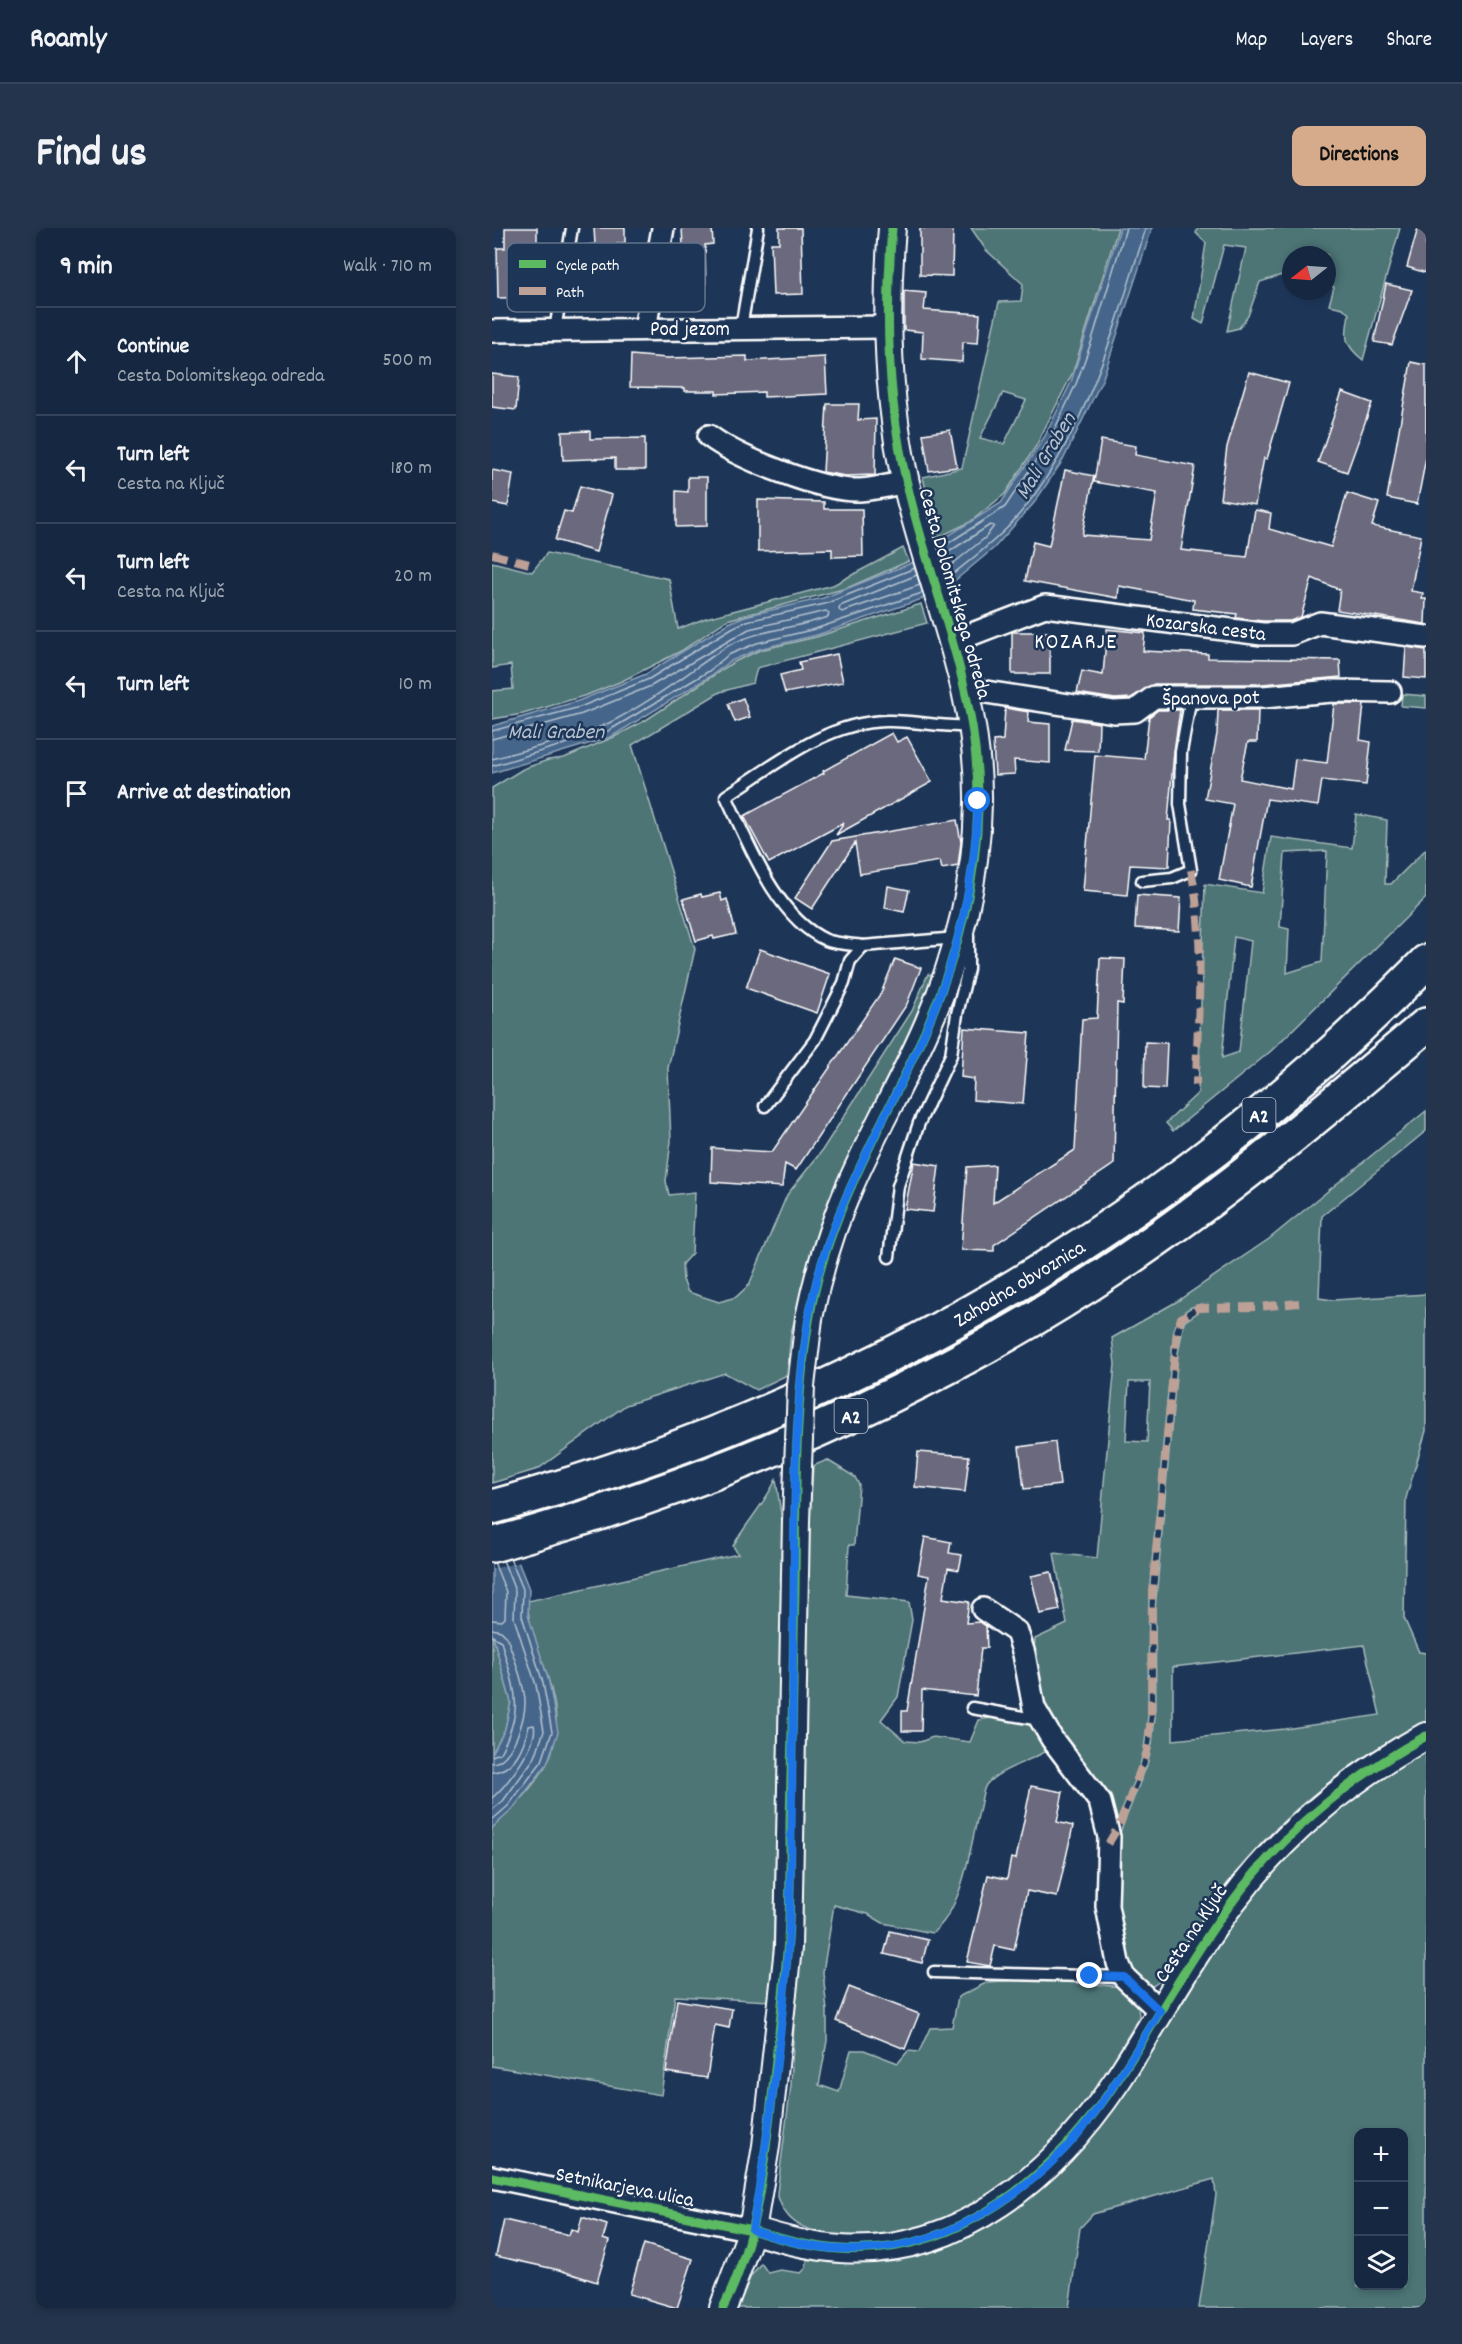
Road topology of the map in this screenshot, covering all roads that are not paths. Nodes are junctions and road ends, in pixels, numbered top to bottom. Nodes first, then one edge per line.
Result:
1 (572, 228) edge
2 (663, 228) edge
3 (758, 228) edge
4 (892, 228) edge
5 (570, 243) edge
6 (660, 243) edge
7 (558, 312) edge
8 (648, 312) edge
9 (889, 327) junction
10 (741, 328) junction
11 (645, 329) junction
12 (555, 330) junction
13 (492, 331) edge
14 (710, 436) dead end
15 (906, 482) junction
16 (1426, 637) edge
17 (954, 641) junction
18 (967, 690) junction
19 (1390, 692) dead end
20 (1191, 697) junction
21 (973, 726) junction
22 (1142, 881) dead end
23 (960, 929) junction
24 (862, 946) junction
25 (1426, 962) edge
26 (1426, 1025) edge
27 (765, 1106) dead end
28 (889, 1257) dead end
29 (492, 1507) edge
30 (492, 1545) edge
31 (983, 1609) dead end
32 (972, 1708) dead end
33 (1040, 1720) junction
34 (1426, 1736) edge
35 (934, 1972) dead end
36 (1124, 1977) junction
37 (1160, 2011) junction
38 (492, 2177) edge
39 (752, 2230) junction
40 (723, 2308) edge

1 - 5 lane
2 - 6 street
3 - 10 lane
4 - 9 street, Cesta Dolomitskega odreda
7 - 12 lane
8 - 11 street
9 - 10 street, Pod jezom
9 - 15 street, Cesta Dolomitskega odreda
10 - 11 street, Pod jezom
11 - 12 street, Pod jezom
12 - 13 street, Pod jezom
14 - 15 street, Cesta Dolomitskega odreda
15 - 17 street, Cesta Dolomitskega odreda
16 - 17 street, Kozarska cesta
17 - 18 street, Cesta Dolomitskega odreda
18 - 20 street, Španova pot
18 - 21 street, Cesta Dolomitskega odreda
19 - 20 street, Španova pot
20 - 22 lane
21 - 23 street, Cesta Dolomitskega odreda
21 - 24 lane
23 - 24 lane
23 - 28 lane
23 - 39 street, Cesta Dolomitskega odreda, bridge
24 - 27 lane
25 - 29 highway, Zahodna obvoznica / A2
26 - 30 highway, Zahodna obvoznica / A2
31 - 33 street, Cesta na Ključ
32 - 33 lane
33 - 36 street, Cesta na Ključ
34 - 37 street, Cesta na Ključ
35 - 36 lane
36 - 37 street, Cesta na Ključ
37 - 39 street, Cesta na Ključ
38 - 39 street, Setnikarjeva ulica
39 - 40 street, Cesta Dolomitskega odreda

